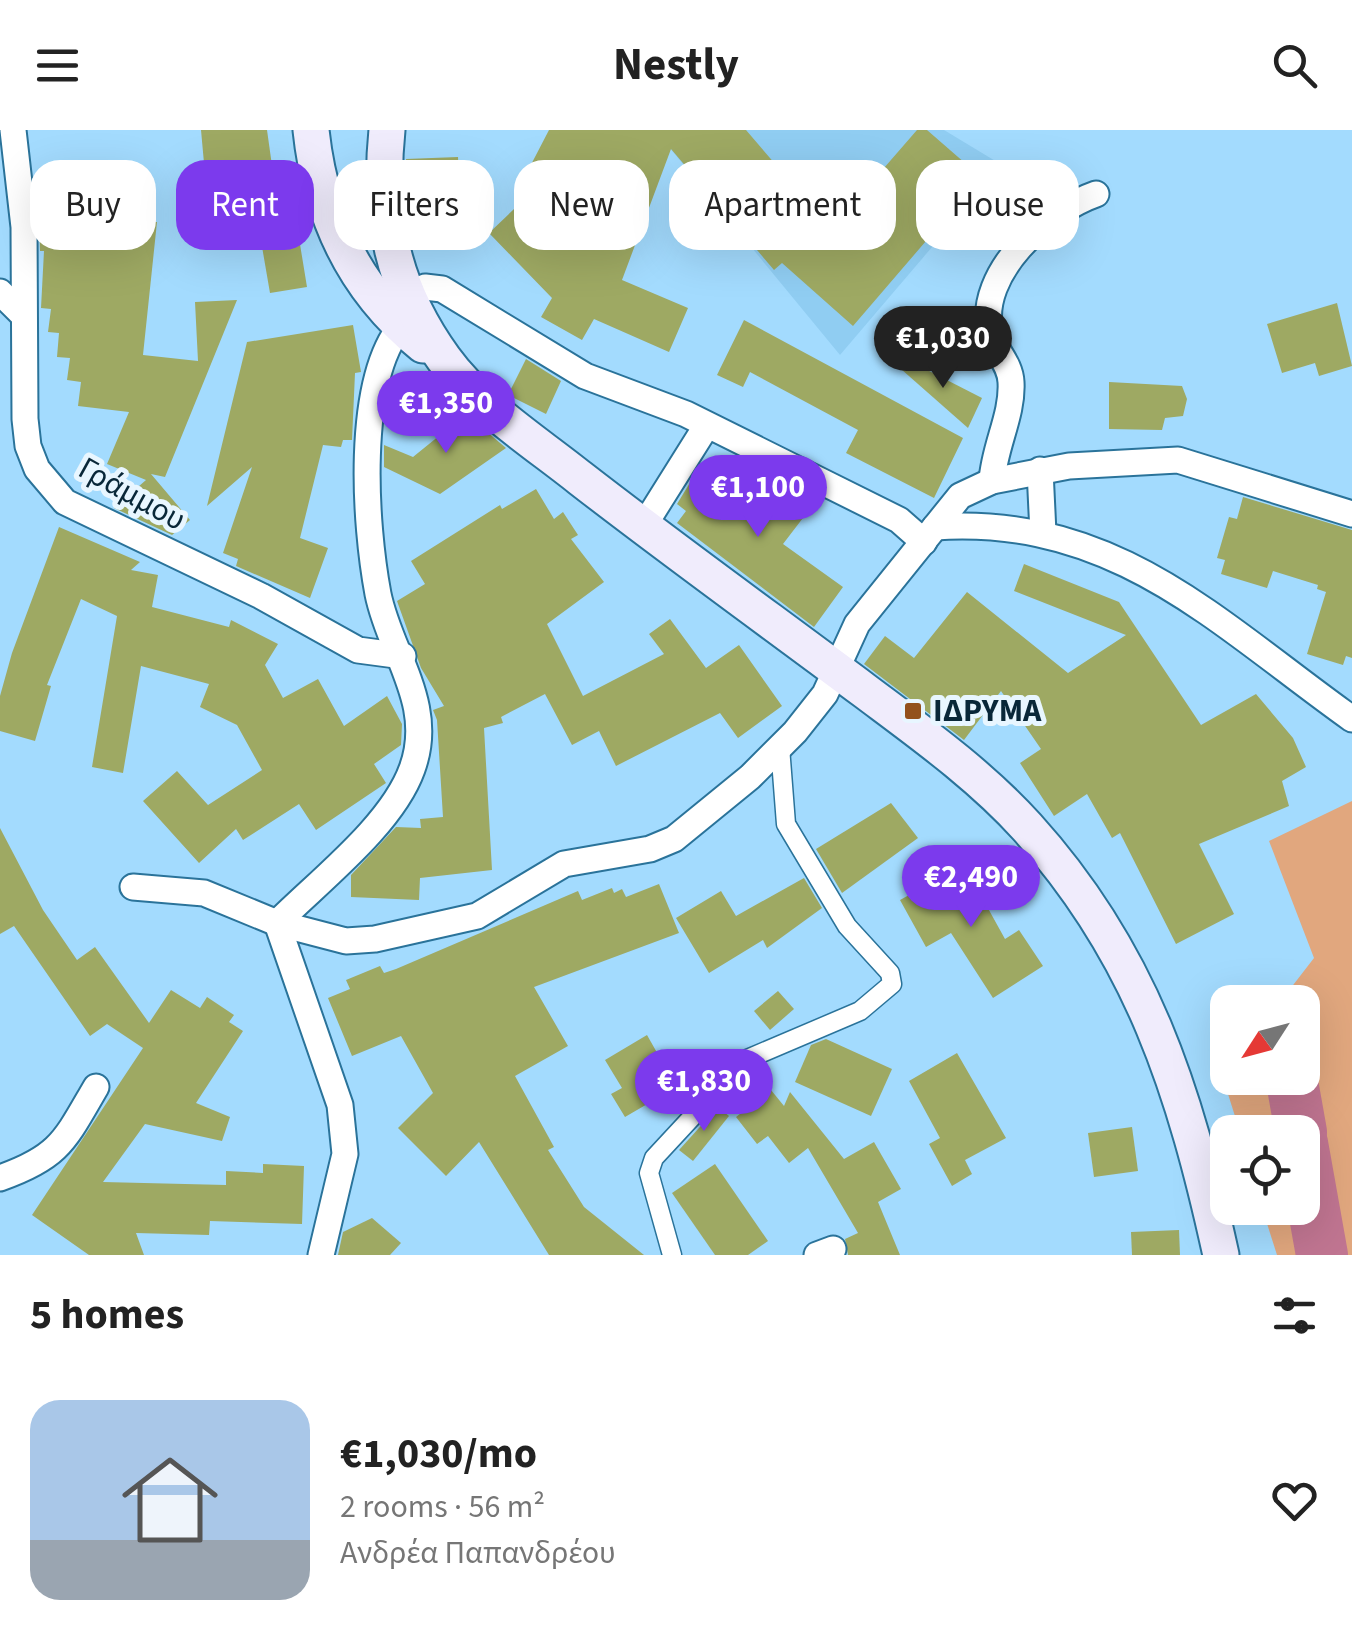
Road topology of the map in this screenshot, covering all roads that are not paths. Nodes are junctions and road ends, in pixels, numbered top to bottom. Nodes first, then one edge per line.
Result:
1 (14, 130) edge
2 (311, 130) edge
3 (386, 130) edge
4 (387, 160) edge
5 (1096, 194) dead end
6 (334, 226) edge
7 (345, 250) edge
8 (390, 250) edge
9 (0, 292) edge
10 (405, 311) junction
11 (22, 314) junction
12 (706, 425) junction
13 (1040, 470) junction
14 (992, 481) junction
15 (1352, 514) edge
16 (643, 527) junction
17 (930, 534) junction
18 (1043, 534) junction
19 (403, 656) junction
20 (837, 670) junction
21 (1352, 719) edge
22 (780, 748) junction
23 (133, 887) dead end
24 (277, 923) junction
25 (96, 1087) dead end
26 (0, 1178) edge
27 (321, 1255) edge
28 (672, 1255) edge
29 (1221, 1255) edge

1 - 11 street, Γράμμου
2 - 6 main road
3 - 4 main road
5 - 14 street
7 - 10 main road
8 - 10 main road
9 - 11 street
10 - 12 street
10 - 16 main road
10 - 19 street
11 - 19 street, Γράμμου
12 - 16 street
12 - 17 street
13 - 14 street
13 - 15 street
13 - 18 street
14 - 17 street
16 - 20 main road
17 - 18 street
17 - 20 street
18 - 21 street
19 - 24 street
20 - 22 street
20 - 29 main road
22 - 24 street
22 - 28 street
23 - 24 street
24 - 27 street
25 - 26 street

